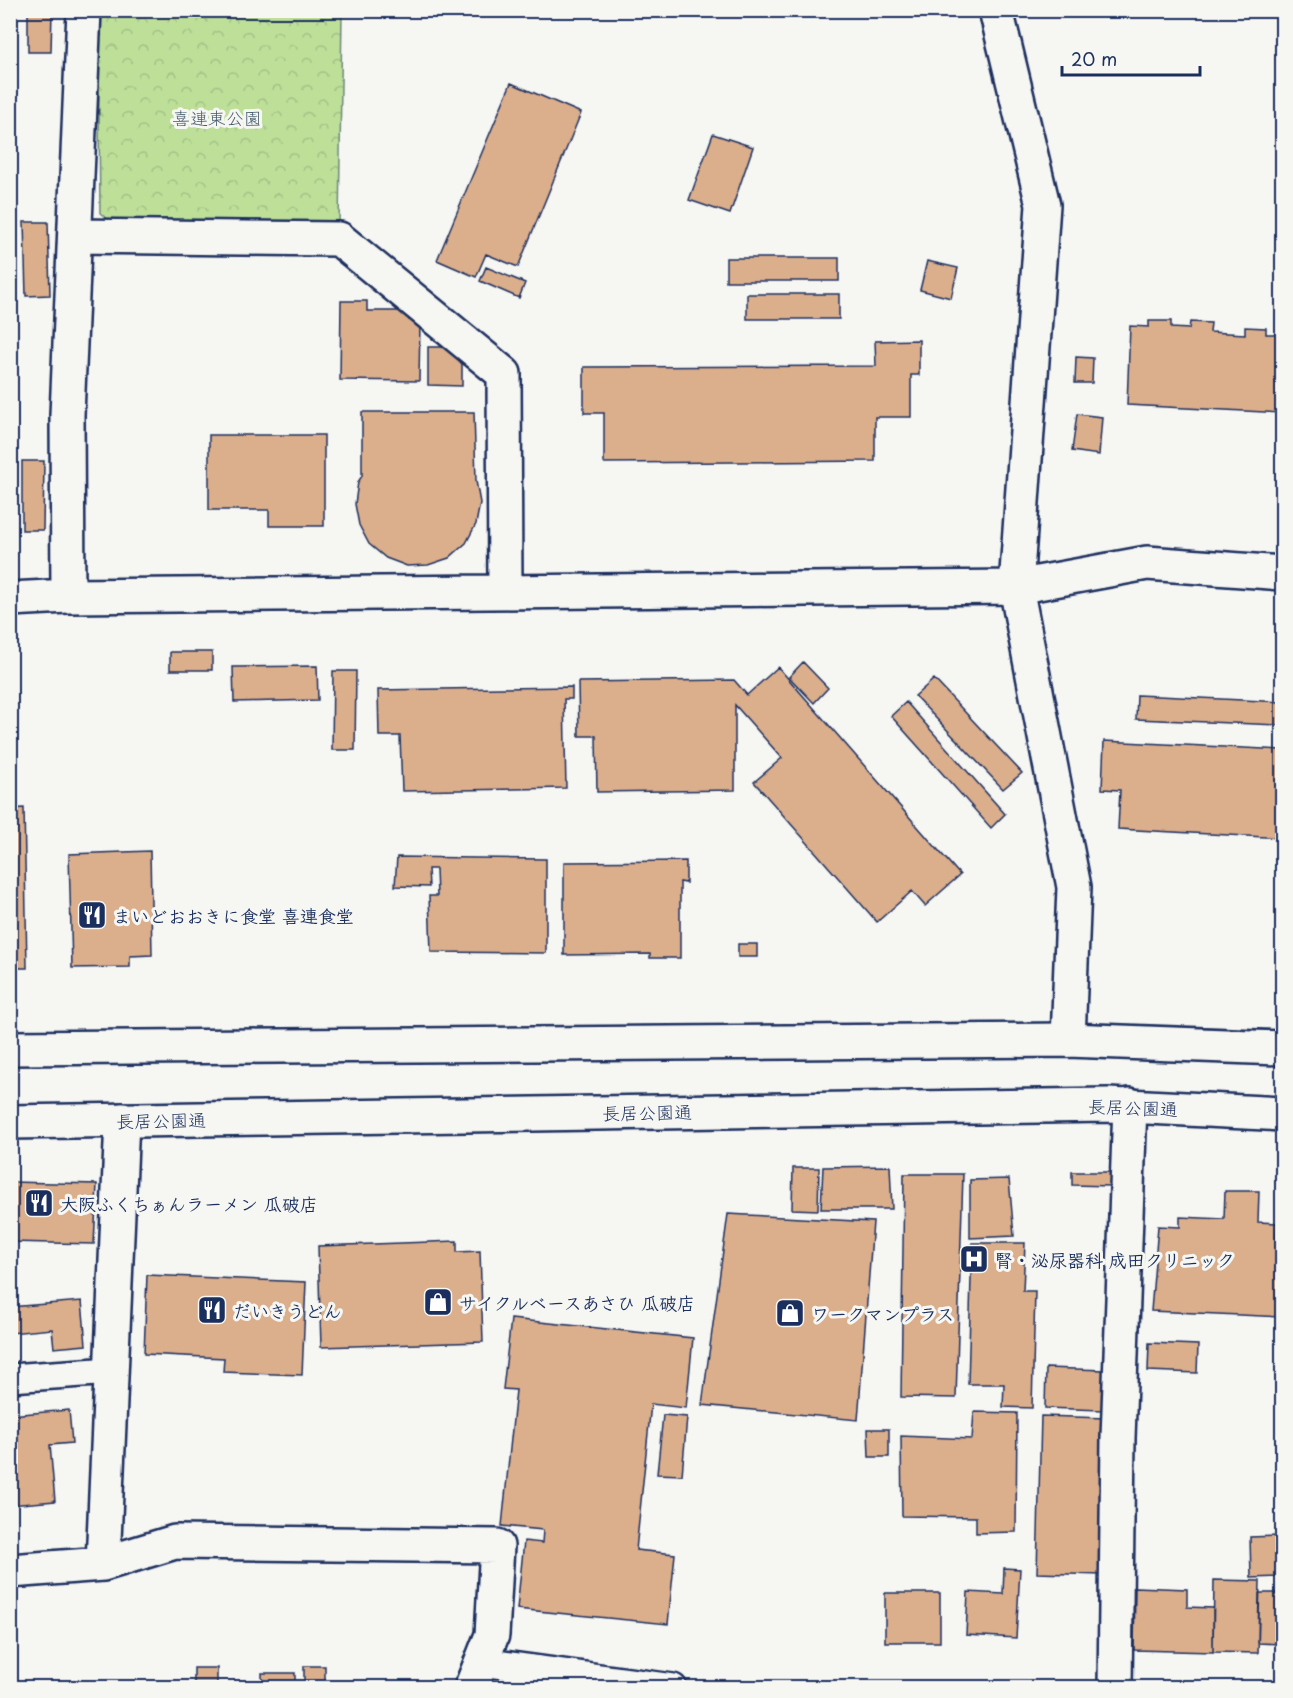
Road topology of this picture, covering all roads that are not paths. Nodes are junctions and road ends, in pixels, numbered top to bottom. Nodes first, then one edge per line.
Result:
1 (84, 10) edge
2 (996, 10) edge
3 (75, 236) junction
4 (1282, 573) edge
5 (1016, 587) junction
6 (505, 592) junction
7 (68, 596) junction
8 (10, 599) edge
9 (1068, 1040) junction
10 (10, 1048) edge
11 (1282, 1048) edge
12 (1130, 1105) junction
13 (1282, 1114) edge
14 (122, 1120) junction
15 (10, 1122) edge
16 (112, 1371) junction
17 (10, 1378) edge
18 (103, 1563) junction
19 (10, 1571) edge
20 (476, 1675) edge
21 (673, 1688) edge
22 (1115, 1688) edge

1 - 3 street
2 - 5 street
3 - 6 street
3 - 7 street
4 - 5 street
5 - 6 street
5 - 9 street
6 - 7 street
7 - 8 street
9 - 10 street
9 - 11 street
12 - 13 street, 長居公園通
12 - 14 street, 長居公園通
12 - 22 street
14 - 15 street, 長居公園通
14 - 16 street
16 - 17 lane
16 - 18 street
18 - 19 street
18 - 20 street
20 - 21 lane

